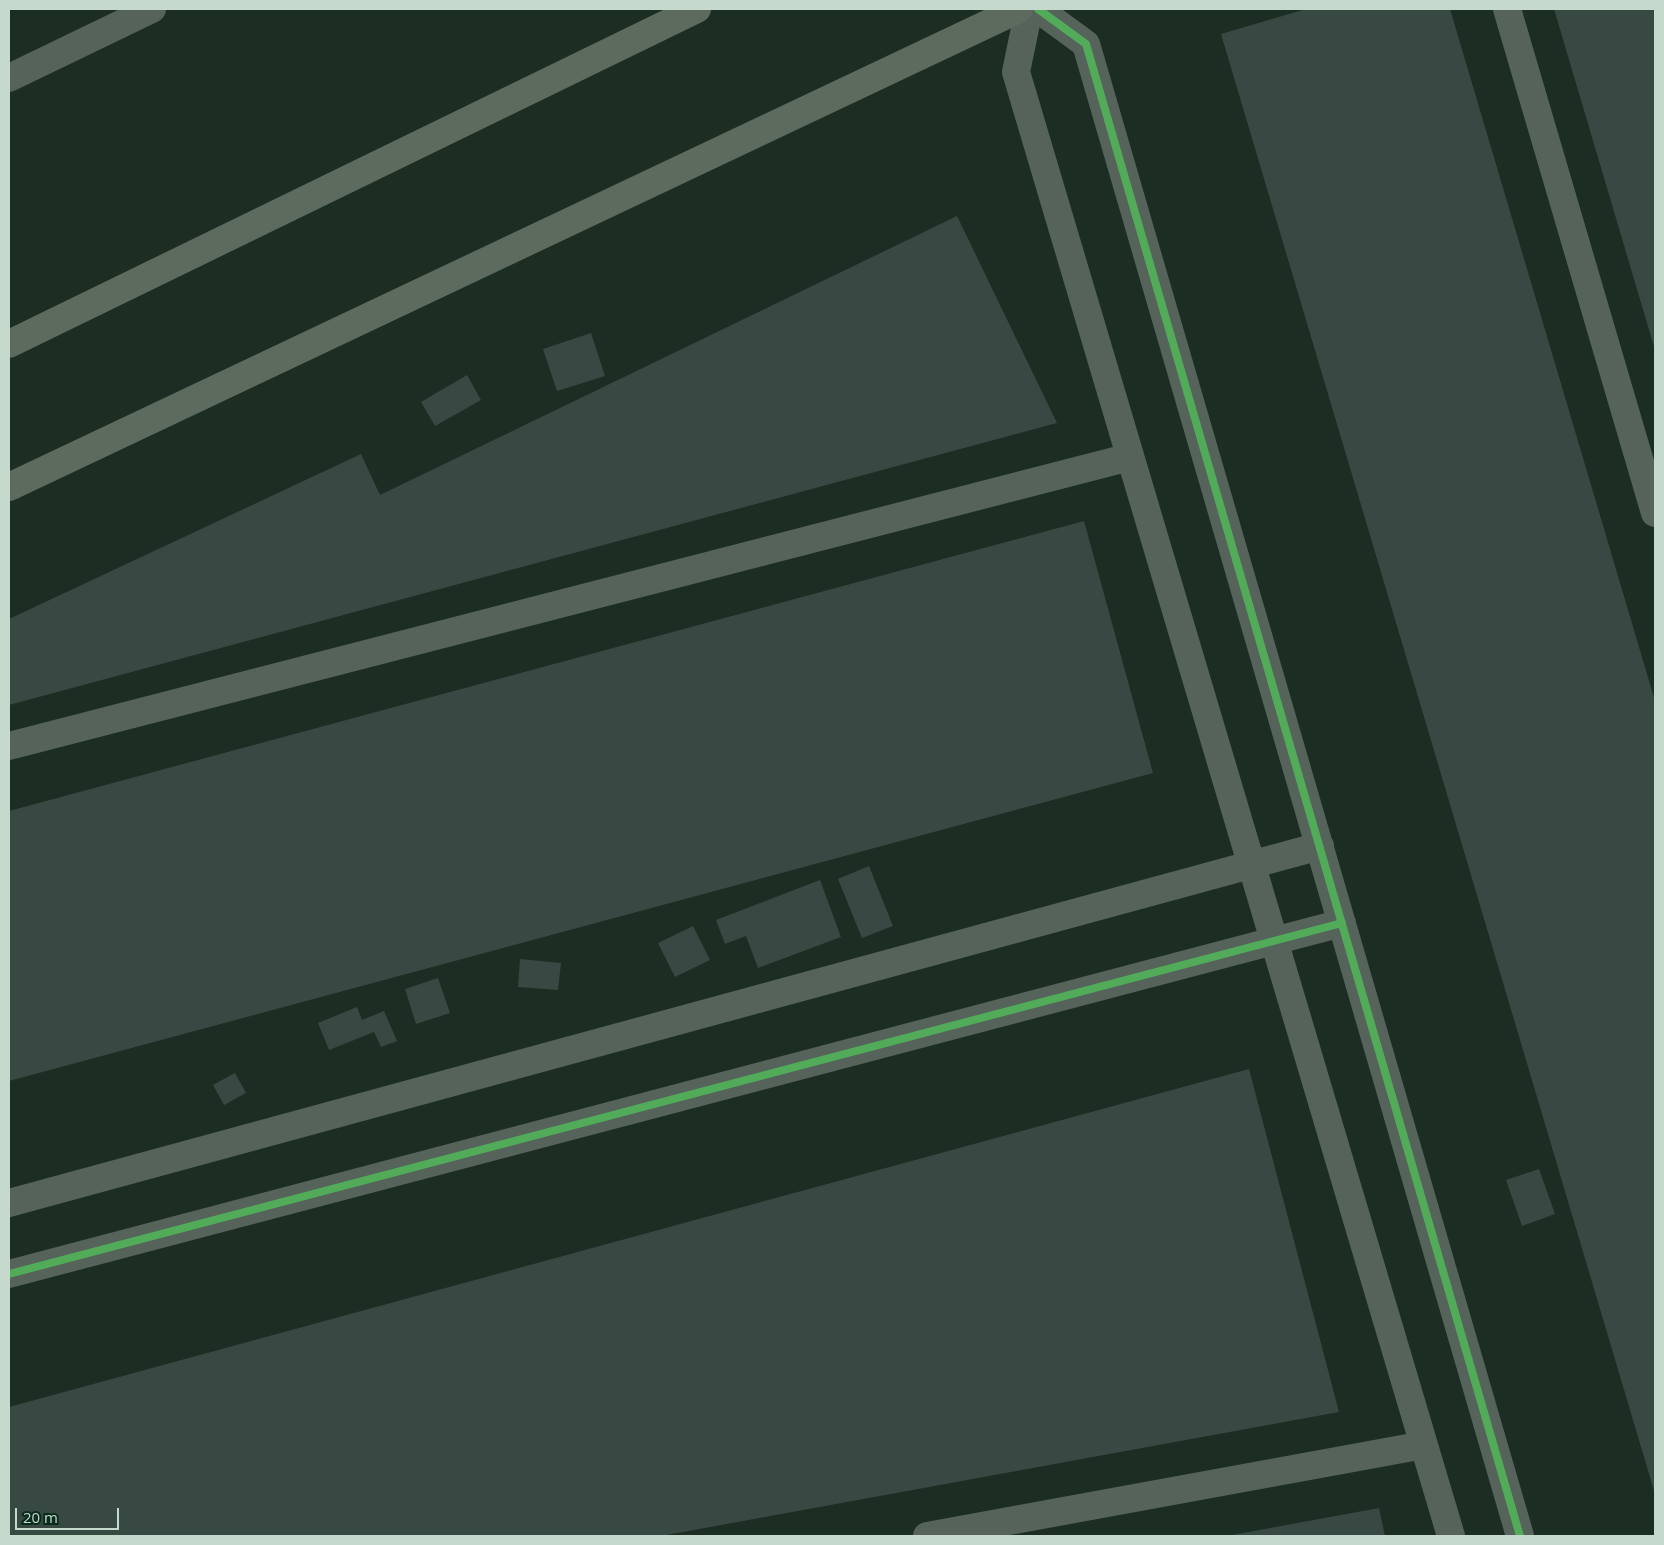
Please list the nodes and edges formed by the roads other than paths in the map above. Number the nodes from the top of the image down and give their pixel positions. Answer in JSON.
{"nodes":[{"id":1,"x":152,"y":9,"type":"edge"},
{"id":2,"x":697,"y":9,"type":"edge"},
{"id":3,"x":1019,"y":9,"type":"edge"},
{"id":4,"x":1029,"y":9,"type":"edge"},
{"id":5,"x":1038,"y":9,"type":"edge"},
{"id":6,"x":1508,"y":9,"type":"edge"},
{"id":7,"x":9,"y":78,"type":"edge"},
{"id":8,"x":9,"y":344,"type":"edge"},
{"id":9,"x":1130,"y":457,"type":"junction"},
{"id":10,"x":9,"y":487,"type":"edge"},
{"id":11,"x":1655,"y":513,"type":"edge"},
{"id":12,"x":9,"y":746,"type":"edge"},
{"id":13,"x":1320,"y":846,"type":"junction"},
{"id":14,"x":1251,"y":865,"type":"junction"},
{"id":15,"x":1342,"y":923,"type":"junction"},
{"id":16,"x":1274,"y":941,"type":"junction"},
{"id":17,"x":9,"y":1203,"type":"edge"},
{"id":18,"x":9,"y":1274,"type":"edge"},
{"id":19,"x":1424,"y":1445,"type":"junction"},
{"id":20,"x":927,"y":1536,"type":"edge"},
{"id":21,"x":1451,"y":1536,"type":"edge"},
{"id":22,"x":1520,"y":1536,"type":"edge"}],
"edges":[{"from":1,"to":7,"type":"street"},
{"from":2,"to":8,"type":"main road"},
{"from":3,"to":10,"type":"main road"},
{"from":4,"to":9,"type":"street"},
{"from":5,"to":13,"type":"street"},
{"from":6,"to":11,"type":"street"},
{"from":9,"to":12,"type":"street"},
{"from":9,"to":14,"type":"street"},
{"from":13,"to":14,"type":"street"},
{"from":13,"to":15,"type":"street"},
{"from":14,"to":16,"type":"street"},
{"from":14,"to":17,"type":"street"},
{"from":15,"to":16,"type":"street"},
{"from":15,"to":22,"type":"street"},
{"from":16,"to":18,"type":"street"},
{"from":16,"to":19,"type":"street"},
{"from":19,"to":20,"type":"street"},
{"from":19,"to":21,"type":"street"}]}
